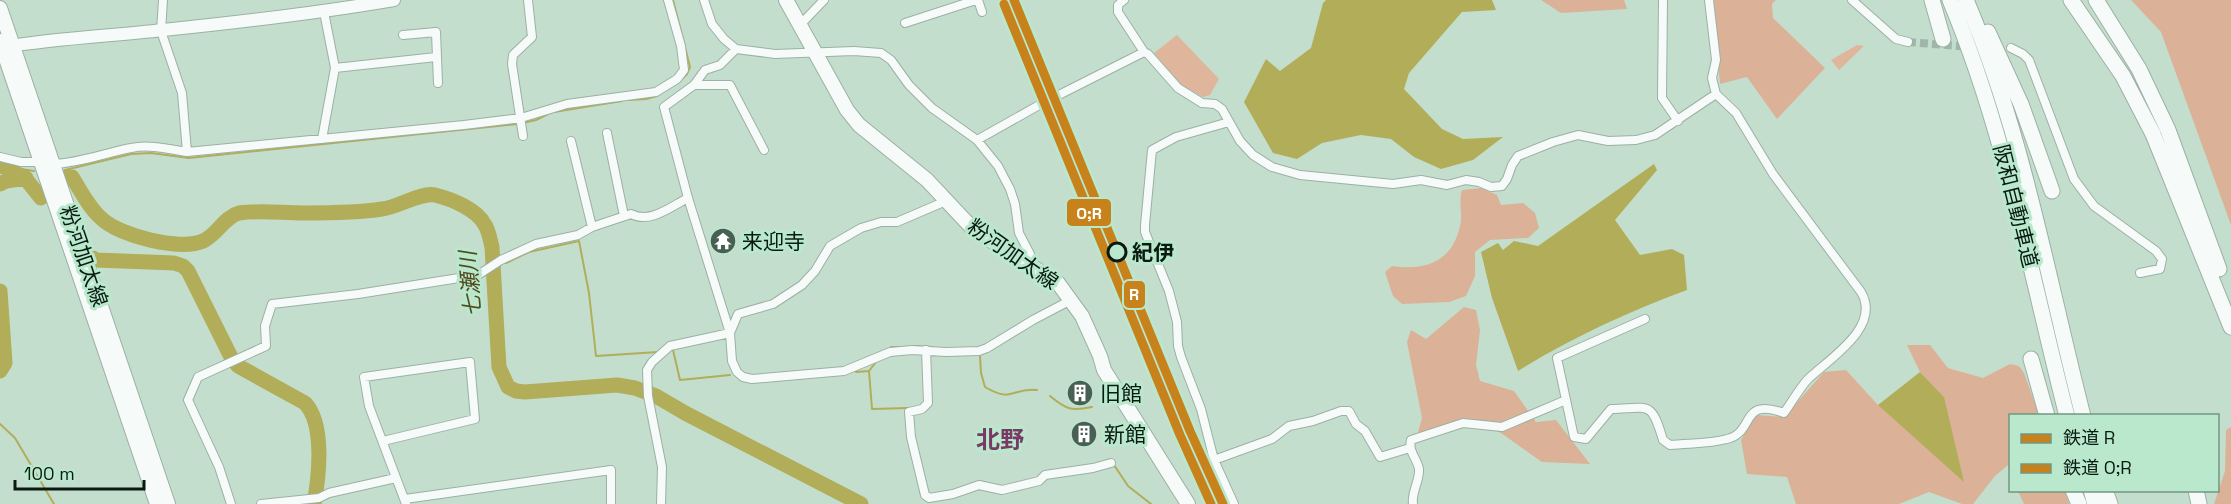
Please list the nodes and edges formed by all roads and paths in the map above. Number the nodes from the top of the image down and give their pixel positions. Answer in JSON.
{"nodes":[{"id":1,"x":163,"y":0,"type":"edge"},
{"id":2,"x":394,"y":0,"type":"edge"},
{"id":3,"x":528,"y":0,"type":"edge"},
{"id":4,"x":668,"y":0,"type":"edge"},
{"id":5,"x":704,"y":0,"type":"edge"},
{"id":6,"x":786,"y":0,"type":"edge"},
{"id":7,"x":824,"y":0,"type":"edge"},
{"id":8,"x":977,"y":0,"type":"edge"},
{"id":9,"x":1124,"y":0,"type":"edge"},
{"id":10,"x":1663,"y":0,"type":"edge"},
{"id":11,"x":1708,"y":0,"type":"edge"},
{"id":12,"x":1852,"y":0,"type":"edge"},
{"id":13,"x":1932,"y":0,"type":"edge"},
{"id":14,"x":1950,"y":0,"type":"edge"},
{"id":15,"x":1966,"y":0,"type":"edge"},
{"id":16,"x":1972,"y":0,"type":"edge"},
{"id":17,"x":2071,"y":0,"type":"edge"},
{"id":18,"x":2096,"y":0,"type":"edge"},
{"id":19,"x":0,"y":8,"type":"edge"},
{"id":20,"x":324,"y":12,"type":"junction"},
{"id":21,"x":982,"y":12,"type":"dead end"},
{"id":22,"x":905,"y":23,"type":"dead end"},
{"id":23,"x":800,"y":25,"type":"junction"},
{"id":24,"x":161,"y":31,"type":"junction"},
{"id":25,"x":403,"y":35,"type":"dead end"},
{"id":26,"x":1943,"y":39,"type":"dead end"},
{"id":27,"x":1908,"y":42,"type":"tunnel mouth"},
{"id":28,"x":4,"y":45,"type":"edge"},
{"id":29,"x":2011,"y":48,"type":"dead end"},
{"id":30,"x":736,"y":49,"type":"junction"},
{"id":31,"x":1144,"y":52,"type":"junction"},
{"id":32,"x":815,"y":53,"type":"junction"},
{"id":33,"x":436,"y":57,"type":"junction"},
{"id":34,"x":335,"y":68,"type":"junction"},
{"id":35,"x":438,"y":83,"type":"dead end"},
{"id":36,"x":694,"y":85,"type":"junction"},
{"id":37,"x":1716,"y":94,"type":"junction"},
{"id":38,"x":521,"y":119,"type":"junction"},
{"id":39,"x":1678,"y":121,"type":"junction"},
{"id":40,"x":1228,"y":122,"type":"junction"},
{"id":41,"x":607,"y":133,"type":"dead end"},
{"id":42,"x":523,"y":136,"type":"dead end"},
{"id":43,"x":322,"y":139,"type":"junction"},
{"id":44,"x":977,"y":140,"type":"junction"},
{"id":45,"x":571,"y":141,"type":"dead end"},
{"id":46,"x":764,"y":150,"type":"dead end"},
{"id":47,"x":187,"y":152,"type":"junction"},
{"id":48,"x":0,"y":157,"type":"edge"},
{"id":49,"x":48,"y":163,"type":"junction"},
{"id":50,"x":2052,"y":191,"type":"dead end"},
{"id":51,"x":688,"y":198,"type":"junction"},
{"id":52,"x":946,"y":201,"type":"junction"},
{"id":53,"x":624,"y":216,"type":"junction"},
{"id":54,"x":592,"y":227,"type":"junction"},
{"id":55,"x":2209,"y":256,"type":"junction"},
{"id":56,"x":1034,"y":267,"type":"junction"},
{"id":57,"x":2140,"y":273,"type":"dead end"},
{"id":58,"x":1071,"y":300,"type":"junction"},
{"id":59,"x":2231,"y":300,"type":"edge"},
{"id":60,"x":1645,"y":319,"type":"dead end"},
{"id":61,"x":2231,"y":327,"type":"edge"},
{"id":62,"x":730,"y":333,"type":"junction"},
{"id":63,"x":926,"y":350,"type":"junction"},
{"id":64,"x":2031,"y":359,"type":"dead end"},
{"id":65,"x":1566,"y":400,"type":"junction"},
{"id":66,"x":2046,"y":414,"type":"edge"},
{"id":67,"x":2067,"y":414,"type":"edge"},
{"id":68,"x":2083,"y":414,"type":"edge"},
{"id":69,"x":383,"y":441,"type":"junction"},
{"id":70,"x":1410,"y":448,"type":"junction"},
{"id":71,"x":1214,"y":460,"type":"junction"},
{"id":72,"x":1111,"y":464,"type":"dead end"},
{"id":73,"x":390,"y":480,"type":"junction"},
{"id":74,"x":406,"y":502,"type":"edge"},
{"id":75,"x":157,"y":504,"type":"edge"},
{"id":76,"x":168,"y":504,"type":"edge"},
{"id":77,"x":231,"y":504,"type":"edge"},
{"id":78,"x":261,"y":504,"type":"edge"},
{"id":79,"x":611,"y":504,"type":"edge"},
{"id":80,"x":661,"y":504,"type":"edge"},
{"id":81,"x":1188,"y":504,"type":"edge"},
{"id":82,"x":1234,"y":504,"type":"edge"},
{"id":83,"x":1413,"y":504,"type":"edge"}],
"edges":[{"from":1,"to":24,"type":"street"},
{"from":2,"to":20,"type":"street"},
{"from":3,"to":38,"type":"street"},
{"from":4,"to":38,"type":"street"},
{"from":5,"to":30,"type":"street"},
{"from":6,"to":23,"type":"main road","name":"粉河加太線"},
{"from":7,"to":23,"type":"street"},
{"from":8,"to":21,"type":"street"},
{"from":8,"to":22,"type":"street"},
{"from":9,"to":31,"type":"street"},
{"from":10,"to":39,"type":"street"},
{"from":11,"to":37,"type":"street"},
{"from":12,"to":27,"type":"street"},
{"from":13,"to":26,"type":"highway"},
{"from":14,"to":67,"type":"highway","name":"阪和自動車道"},
{"from":15,"to":68,"type":"highway","name":"阪和自動車道"},
{"from":16,"to":50,"type":"highway"},
{"from":17,"to":55,"type":"highway"},
{"from":18,"to":55,"type":"highway"},
{"from":19,"to":28,"type":"main road","name":"粉河加太線"},
{"from":20,"to":24,"type":"street"},
{"from":20,"to":34,"type":"street"},
{"from":23,"to":32,"type":"main road","name":"粉河加太線"},
{"from":24,"to":28,"type":"street"},
{"from":24,"to":47,"type":"street"},
{"from":25,"to":33,"type":"street"},
{"from":28,"to":49,"type":"main road","name":"粉河加太線"},
{"from":29,"to":57,"type":"street"},
{"from":30,"to":32,"type":"street"},
{"from":30,"to":36,"type":"street"},
{"from":31,"to":40,"type":"street"},
{"from":31,"to":44,"type":"street"},
{"from":32,"to":44,"type":"street"},
{"from":32,"to":52,"type":"main road","name":"粉河加太線"},
{"from":33,"to":34,"type":"street"},
{"from":33,"to":35,"type":"street"},
{"from":34,"to":43,"type":"street"},
{"from":36,"to":46,"type":"street"},
{"from":36,"to":51,"type":"street"},
{"from":37,"to":39,"type":"street"},
{"from":37,"to":65,"type":"street"},
{"from":38,"to":42,"type":"street"},
{"from":38,"to":43,"type":"street"},
{"from":39,"to":40,"type":"street"},
{"from":40,"to":71,"type":"street"},
{"from":41,"to":53,"type":"street"},
{"from":43,"to":47,"type":"street"},
{"from":44,"to":56,"type":"street"},
{"from":45,"to":54,"type":"street"},
{"from":47,"to":49,"type":"street"},
{"from":48,"to":49,"type":"street"},
{"from":49,"to":75,"type":"main road","name":"粉河加太線"},
{"from":49,"to":76,"type":"main road","name":"粉河加太線"},
{"from":51,"to":53,"type":"street"},
{"from":51,"to":62,"type":"street"},
{"from":52,"to":56,"type":"main road","name":"粉河加太線"},
{"from":52,"to":62,"type":"street"},
{"from":53,"to":54,"type":"street"},
{"from":54,"to":77,"type":"street"},
{"from":55,"to":59,"type":"highway"},
{"from":55,"to":61,"type":"highway"},
{"from":56,"to":58,"type":"main road","name":"粉河加太線"},
{"from":58,"to":63,"type":"street"},
{"from":58,"to":81,"type":"main road","name":"粉河加太線"},
{"from":60,"to":65,"type":"street"},
{"from":62,"to":63,"type":"street"},
{"from":62,"to":80,"type":"street"},
{"from":63,"to":72,"type":"street"},
{"from":64,"to":66,"type":"highway"},
{"from":65,"to":70,"type":"street"},
{"from":69,"to":69,"type":"street"},
{"from":69,"to":73,"type":"street"},
{"from":70,"to":71,"type":"street"},
{"from":70,"to":83,"type":"street"},
{"from":71,"to":82,"type":"street"},
{"from":73,"to":74,"type":"street"},
{"from":73,"to":78,"type":"street"},
{"from":74,"to":79,"type":"street"}]}
